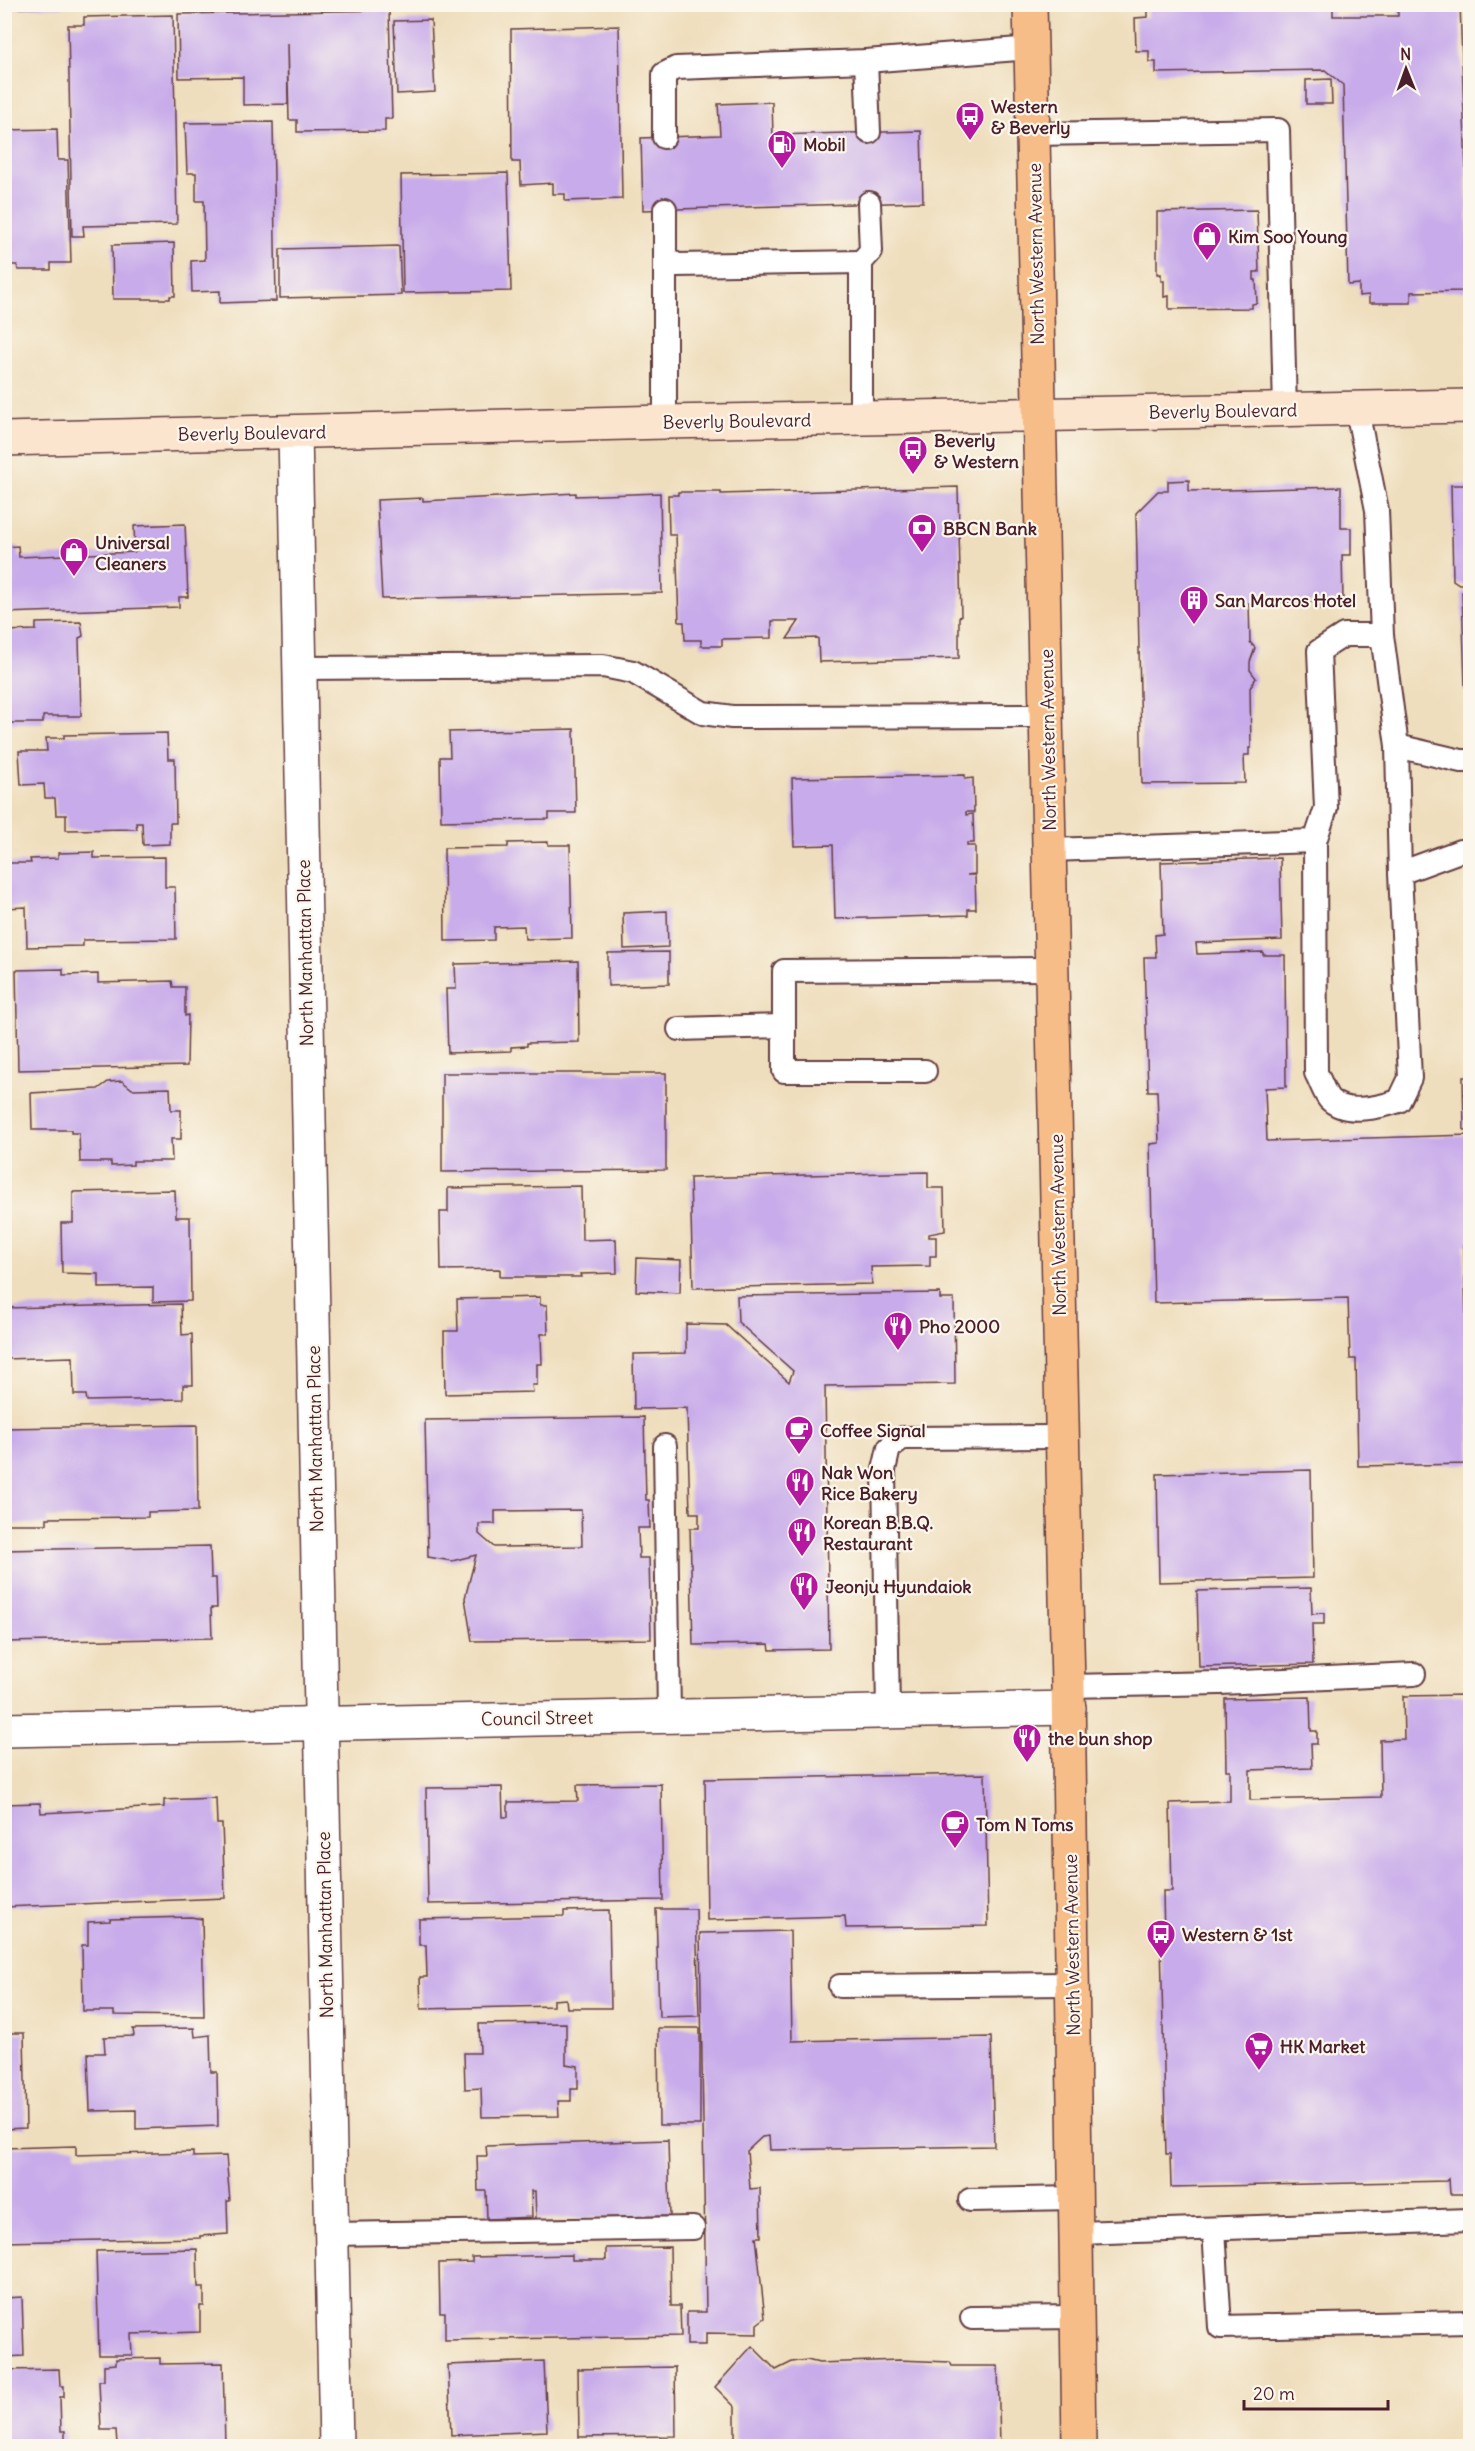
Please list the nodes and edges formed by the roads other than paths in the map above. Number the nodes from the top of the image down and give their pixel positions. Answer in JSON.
{"nodes":[{"id":1,"x":1030,"y":4,"type":"edge"},
{"id":2,"x":1031,"y":48,"type":"junction"},
{"id":3,"x":866,"y":61,"type":"junction"},
{"id":4,"x":869,"y":132,"type":"dead end"},
{"id":5,"x":1033,"y":134,"type":"junction"},
{"id":6,"x":664,"y":137,"type":"dead end"},
{"id":7,"x":869,"y":203,"type":"dead end"},
{"id":8,"x":665,"y":209,"type":"dead end"},
{"id":9,"x":665,"y":256,"type":"junction"},
{"id":10,"x":861,"y":262,"type":"junction"},
{"id":11,"x":1470,"y":406,"type":"edge"},
{"id":12,"x":1357,"y":410,"type":"junction"},
{"id":13,"x":1285,"y":411,"type":"junction"},
{"id":14,"x":1040,"y":414,"type":"junction"},
{"id":15,"x":861,"y":419,"type":"junction"},
{"id":16,"x":665,"y":422,"type":"junction"},
{"id":17,"x":295,"y":432,"type":"junction"},
{"id":18,"x":4,"y":439,"type":"edge"},
{"id":19,"x":1382,"y":635,"type":"junction"},
{"id":20,"x":300,"y":668,"type":"junction"},
{"id":21,"x":1047,"y":716,"type":"junction"},
{"id":22,"x":1397,"y":746,"type":"junction"},
{"id":23,"x":1470,"y":761,"type":"edge"},
{"id":24,"x":1315,"y":840,"type":"junction"},
{"id":25,"x":1050,"y":850,"type":"junction"},
{"id":26,"x":1470,"y":851,"type":"edge"},
{"id":27,"x":1400,"y":873,"type":"junction"},
{"id":28,"x":1053,"y":969,"type":"junction"},
{"id":29,"x":783,"y":1026,"type":"junction"},
{"id":30,"x":679,"y":1029,"type":"dead end"},
{"id":31,"x":925,"y":1071,"type":"dead end"},
{"id":32,"x":1063,"y":1437,"type":"junction"},
{"id":33,"x":665,"y":1446,"type":"dead end"},
{"id":34,"x":1414,"y":1674,"type":"dead end"},
{"id":35,"x":1069,"y":1697,"type":"junction"},
{"id":36,"x":888,"y":1711,"type":"junction"},
{"id":37,"x":669,"y":1715,"type":"junction"},
{"id":38,"x":320,"y":1721,"type":"junction"},
{"id":39,"x":4,"y":1730,"type":"edge"},
{"id":40,"x":1073,"y":1984,"type":"junction"},
{"id":41,"x":840,"y":1986,"type":"dead end"},
{"id":42,"x":1076,"y":2198,"type":"junction"},
{"id":43,"x":970,"y":2200,"type":"dead end"},
{"id":44,"x":1470,"y":2220,"type":"edge"},
{"id":45,"x":693,"y":2228,"type":"dead end"},
{"id":46,"x":1214,"y":2229,"type":"junction"},
{"id":47,"x":1077,"y":2233,"type":"junction"},
{"id":48,"x":332,"y":2234,"type":"junction"},
{"id":49,"x":1077,"y":2317,"type":"junction"},
{"id":50,"x":972,"y":2318,"type":"dead end"},
{"id":51,"x":1470,"y":2322,"type":"edge"},
{"id":52,"x":336,"y":2446,"type":"edge"},
{"id":53,"x":1079,"y":2446,"type":"edge"}],
"edges":[{"from":1,"to":2,"type":"main road","name":"North Western Avenue"},
{"from":2,"to":3,"type":"lane"},
{"from":2,"to":5,"type":"main road","name":"North Western Avenue"},
{"from":3,"to":4,"type":"lane"},
{"from":3,"to":6,"type":"lane"},
{"from":5,"to":13,"type":"lane"},
{"from":5,"to":14,"type":"main road","name":"North Western Avenue"},
{"from":7,"to":10,"type":"lane"},
{"from":8,"to":9,"type":"lane"},
{"from":9,"to":10,"type":"lane"},
{"from":9,"to":16,"type":"lane"},
{"from":10,"to":15,"type":"lane"},
{"from":11,"to":12,"type":"main road","name":"Beverly Boulevard"},
{"from":12,"to":13,"type":"main road","name":"Beverly Boulevard"},
{"from":12,"to":19,"type":"lane"},
{"from":13,"to":14,"type":"main road","name":"Beverly Boulevard"},
{"from":14,"to":15,"type":"main road","name":"Beverly Boulevard"},
{"from":14,"to":21,"type":"main road","name":"North Western Avenue"},
{"from":15,"to":16,"type":"main road","name":"Beverly Boulevard"},
{"from":16,"to":17,"type":"main road","name":"Beverly Boulevard"},
{"from":17,"to":18,"type":"main road","name":"Beverly Boulevard"},
{"from":17,"to":20,"type":"street","name":"North Manhattan Place"},
{"from":19,"to":22,"type":"lane"},
{"from":19,"to":24,"type":"lane"},
{"from":20,"to":21,"type":"lane"},
{"from":20,"to":38,"type":"street","name":"North Manhattan Place"},
{"from":21,"to":25,"type":"main road","name":"North Western Avenue"},
{"from":22,"to":23,"type":"lane"},
{"from":22,"to":27,"type":"lane"},
{"from":24,"to":25,"type":"lane"},
{"from":24,"to":27,"type":"lane"},
{"from":25,"to":28,"type":"main road","name":"North Western Avenue"},
{"from":26,"to":27,"type":"lane"},
{"from":28,"to":29,"type":"lane"},
{"from":28,"to":32,"type":"main road","name":"North Western Avenue"},
{"from":29,"to":30,"type":"lane"},
{"from":29,"to":31,"type":"lane"},
{"from":32,"to":35,"type":"main road","name":"North Western Avenue"},
{"from":32,"to":36,"type":"lane"},
{"from":33,"to":37,"type":"lane"},
{"from":34,"to":35,"type":"lane"},
{"from":35,"to":36,"type":"street","name":"Council Street"},
{"from":35,"to":40,"type":"main road","name":"North Western Avenue"},
{"from":36,"to":37,"type":"street","name":"Council Street"},
{"from":37,"to":38,"type":"street","name":"Council Street"},
{"from":38,"to":39,"type":"street","name":"Council Street"},
{"from":38,"to":48,"type":"street","name":"North Manhattan Place"},
{"from":40,"to":41,"type":"lane"},
{"from":40,"to":42,"type":"main road","name":"North Western Avenue"},
{"from":42,"to":43,"type":"lane"},
{"from":42,"to":47,"type":"main road","name":"North Western Avenue"},
{"from":44,"to":46,"type":"lane"},
{"from":45,"to":48,"type":"lane"},
{"from":46,"to":47,"type":"lane"},
{"from":46,"to":51,"type":"lane"},
{"from":47,"to":49,"type":"main road","name":"North Western Avenue"},
{"from":48,"to":52,"type":"street","name":"North Manhattan Place"},
{"from":49,"to":50,"type":"lane"},
{"from":49,"to":53,"type":"main road","name":"North Western Avenue"}]}
